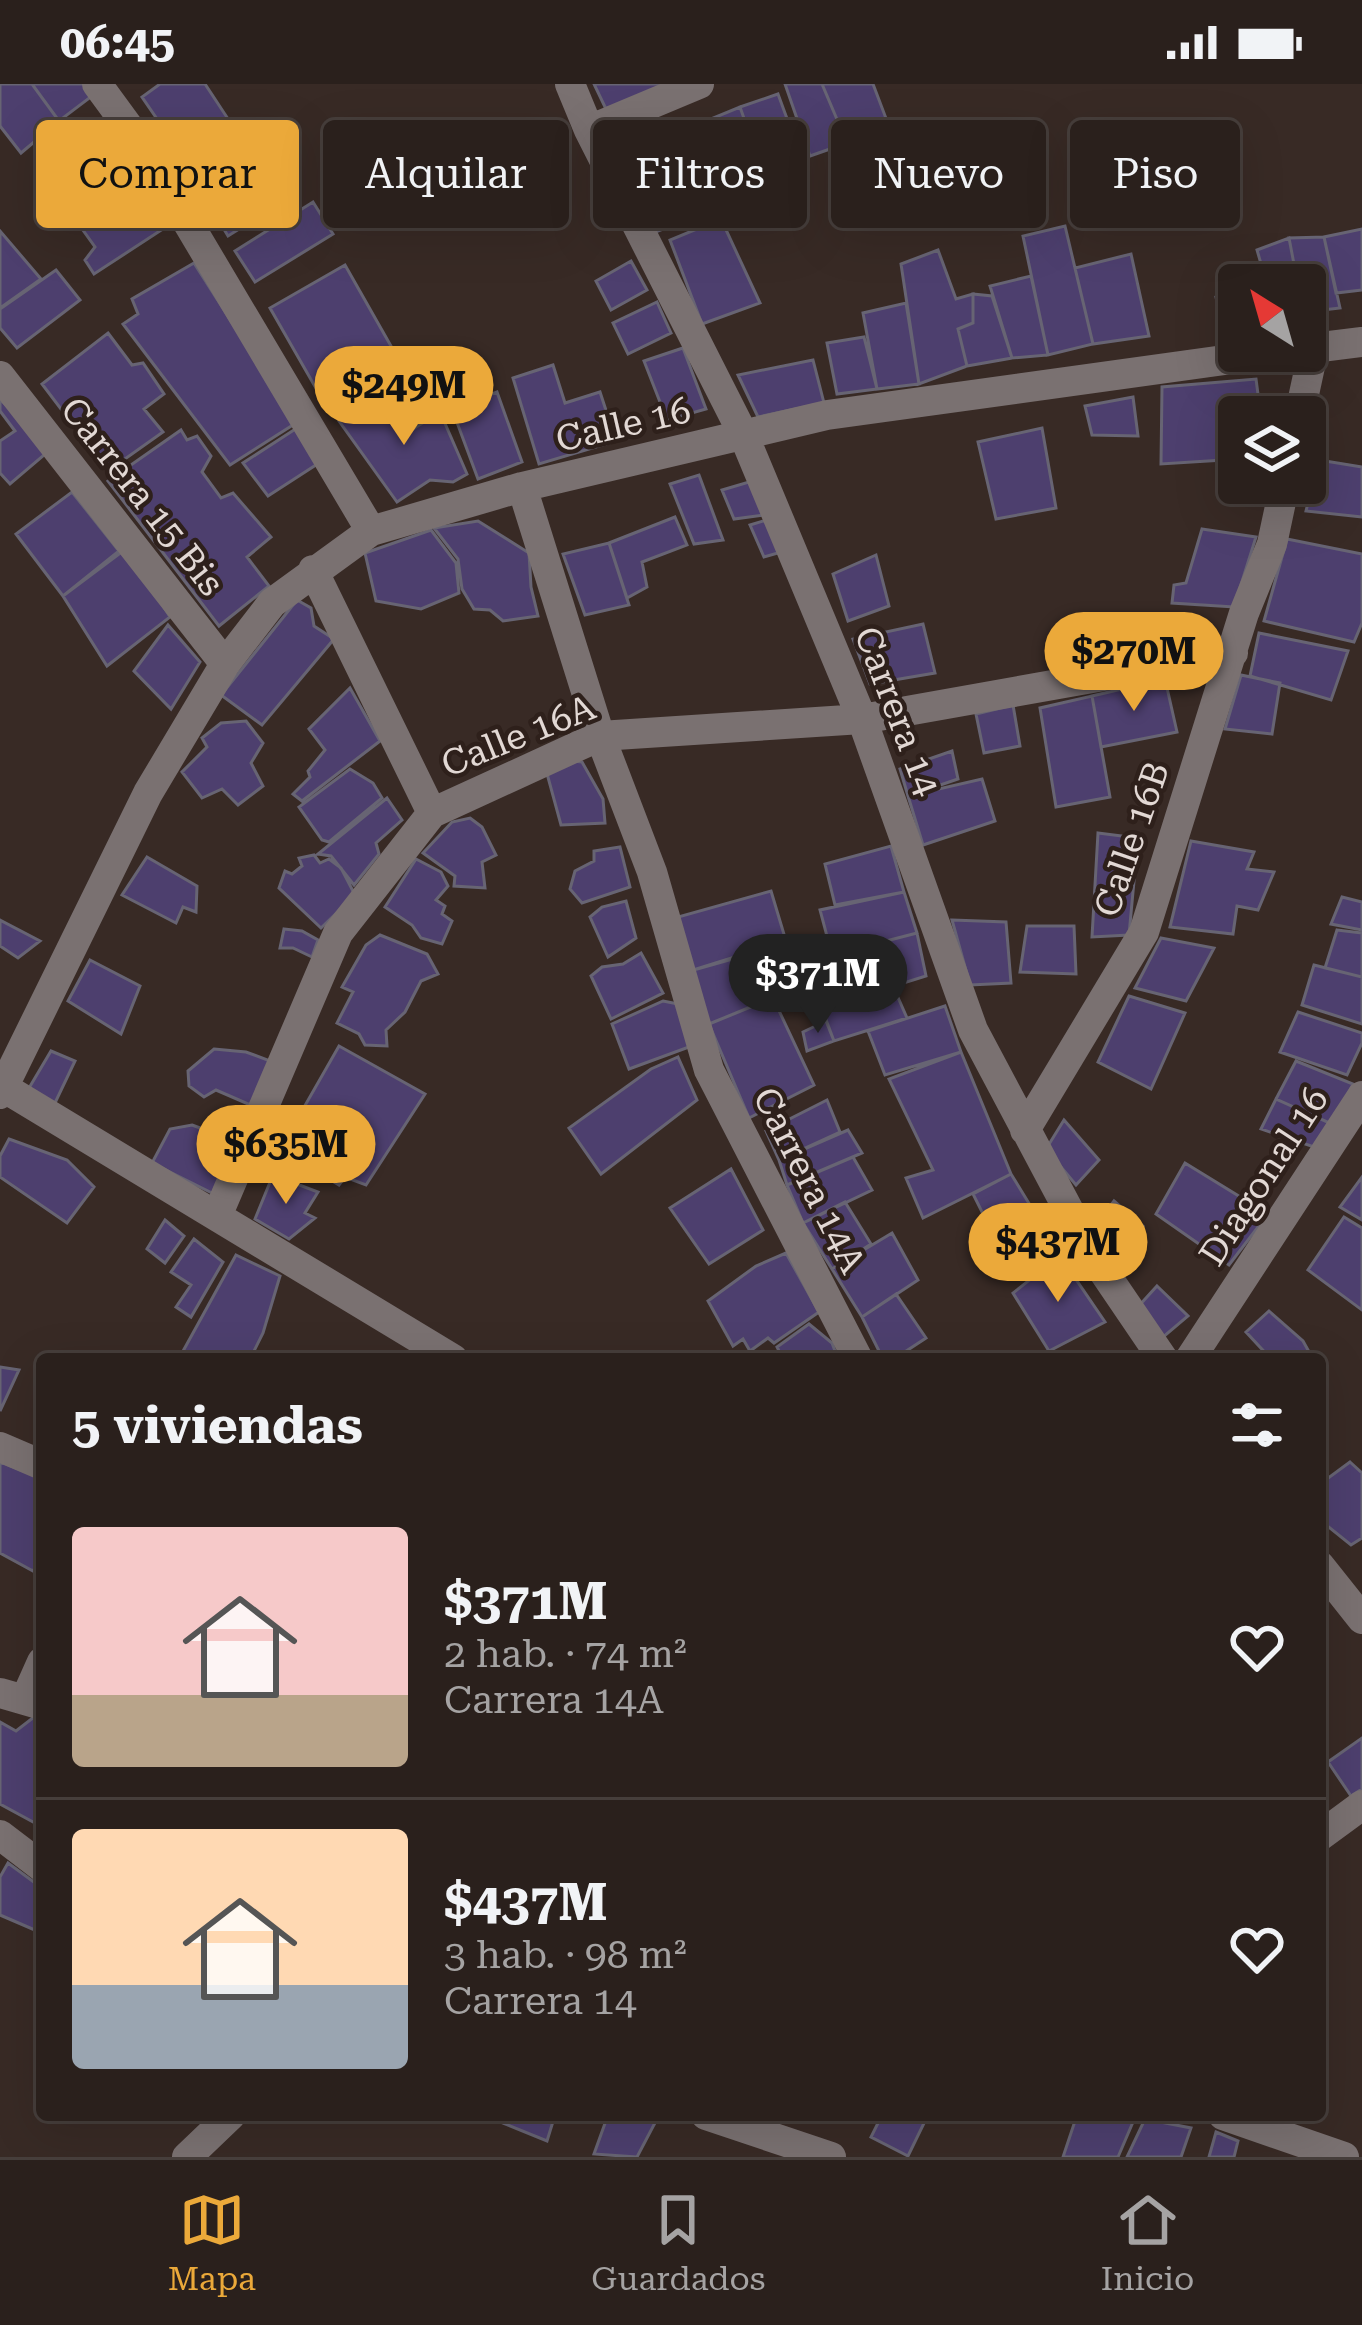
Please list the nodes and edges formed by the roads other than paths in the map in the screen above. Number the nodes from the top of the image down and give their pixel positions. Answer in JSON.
{"nodes":[{"id":1,"x":97,"y":84,"type":"edge"},
{"id":2,"x":570,"y":84,"type":"edge"},
{"id":3,"x":699,"y":84,"type":"edge"},
{"id":4,"x":589,"y":130,"type":"junction"},
{"id":5,"x":1362,"y":342,"type":"edge"},
{"id":6,"x":1326,"y":346,"type":"edge"},
{"id":7,"x":1218,"y":361,"type":"edge"},
{"id":8,"x":0,"y":376,"type":"edge"},
{"id":9,"x":744,"y":436,"type":"junction"},
{"id":10,"x":522,"y":487,"type":"junction"},
{"id":11,"x":1281,"y":504,"type":"edge"},
{"id":12,"x":371,"y":531,"type":"junction"},
{"id":13,"x":313,"y":570,"type":"junction"},
{"id":14,"x":1233,"y":653,"type":"junction"},
{"id":15,"x":225,"y":664,"type":"junction"},
{"id":16,"x":862,"y":719,"type":"junction"},
{"id":17,"x":600,"y":736,"type":"junction"},
{"id":18,"x":432,"y":813,"type":"junction"},
{"id":19,"x":2,"y":1090,"type":"edge"},
{"id":20,"x":1362,"y":1096,"type":"edge"},
{"id":21,"x":1025,"y":1130,"type":"junction"},
{"id":22,"x":217,"y":1216,"type":"junction"},
{"id":23,"x":443,"y":1353,"type":"edge"},
{"id":24,"x":855,"y":1353,"type":"edge"},
{"id":25,"x":1159,"y":1353,"type":"edge"},
{"id":26,"x":1194,"y":1353,"type":"edge"},
{"id":27,"x":0,"y":1447,"type":"edge"},
{"id":28,"x":36,"y":1463,"type":"edge"},
{"id":29,"x":1326,"y":1574,"type":"edge"},
{"id":30,"x":1362,"y":1619,"type":"edge"},
{"id":31,"x":1362,"y":1805,"type":"edge"},
{"id":32,"x":1326,"y":1832,"type":"edge"},
{"id":33,"x":0,"y":1835,"type":"edge"},
{"id":34,"x":36,"y":1862,"type":"edge"},
{"id":35,"x":225,"y":2121,"type":"edge"},
{"id":36,"x":724,"y":2121,"type":"edge"},
{"id":37,"x":1240,"y":2121,"type":"edge"},
{"id":38,"x":187,"y":2157,"type":"edge"},
{"id":39,"x":830,"y":2157,"type":"edge"},
{"id":40,"x":1344,"y":2157,"type":"edge"}],
"edges":[{"from":1,"to":12,"type":"street"},
{"from":2,"to":4,"type":"street","name":"Carrera 14"},
{"from":3,"to":4,"type":"street"},
{"from":4,"to":9,"type":"street","name":"Carrera 14"},
{"from":5,"to":6,"type":"street","name":"Calle 16"},
{"from":7,"to":9,"type":"street","name":"Calle 16"},
{"from":8,"to":15,"type":"street","name":"Carrera 15 Bis"},
{"from":9,"to":10,"type":"street","name":"Calle 16"},
{"from":9,"to":16,"type":"street","name":"Carrera 14"},
{"from":10,"to":12,"type":"street","name":"Calle 16"},
{"from":10,"to":17,"type":"street","name":"Carrera 14A"},
{"from":11,"to":14,"type":"street","name":"Calle 16B"},
{"from":12,"to":13,"type":"street","name":"Calle 16"},
{"from":13,"to":15,"type":"street","name":"Calle 16"},
{"from":13,"to":18,"type":"street"},
{"from":14,"to":16,"type":"street","name":"Calle 16A"},
{"from":14,"to":21,"type":"street","name":"Calle 16B"},
{"from":15,"to":19,"type":"street","name":"Calle 16"},
{"from":16,"to":17,"type":"street","name":"Calle 16A"},
{"from":16,"to":21,"type":"street","name":"Carrera 14"},
{"from":17,"to":18,"type":"street","name":"Calle 16A"},
{"from":17,"to":24,"type":"street","name":"Carrera 14A"},
{"from":18,"to":22,"type":"street","name":"Calle 16A"},
{"from":19,"to":22,"type":"street"},
{"from":20,"to":26,"type":"street","name":"Diagonal 16"},
{"from":21,"to":25,"type":"street","name":"Carrera 14"},
{"from":22,"to":23,"type":"street"},
{"from":27,"to":28,"type":"street"},
{"from":29,"to":30,"type":"street"},
{"from":31,"to":32,"type":"street"},
{"from":33,"to":34,"type":"street"},
{"from":35,"to":38,"type":"street"},
{"from":36,"to":39,"type":"street"},
{"from":37,"to":40,"type":"street"}]}
